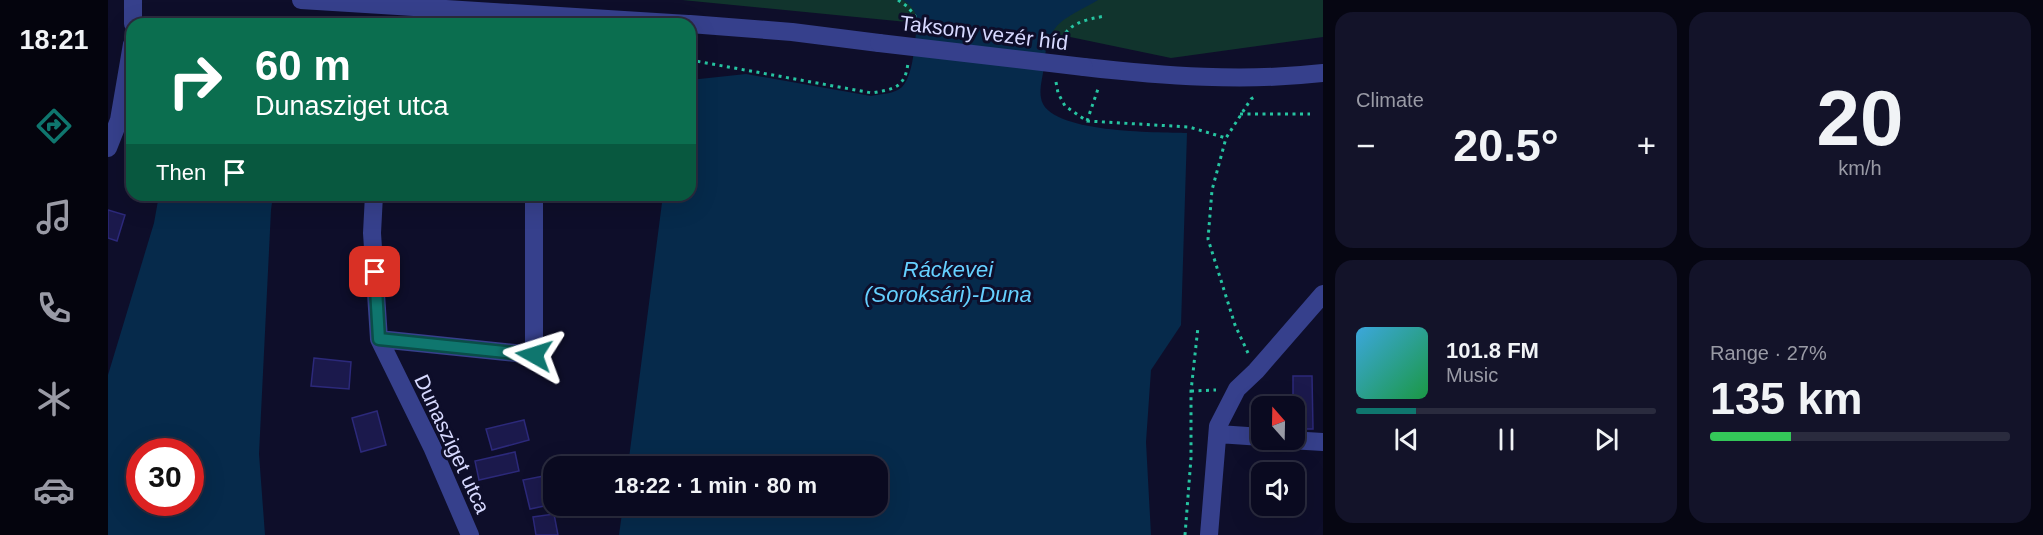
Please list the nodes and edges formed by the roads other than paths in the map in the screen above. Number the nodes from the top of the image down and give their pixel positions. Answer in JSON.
{"nodes":[{"id":1,"x":133,"y":0,"type":"edge"},
{"id":2,"x":301,"y":0,"type":"edge"},
{"id":3,"x":133,"y":18,"type":"edge"},
{"id":4,"x":592,"y":18,"type":"edge"},
{"id":5,"x":696,"y":25,"type":"edge"},
{"id":6,"x":1323,"y":73,"type":"edge"},
{"id":7,"x":126,"y":79,"type":"edge"},
{"id":8,"x":108,"y":148,"type":"edge"},
{"id":9,"x":374,"y":201,"type":"edge"},
{"id":10,"x":534,"y":201,"type":"edge"},
{"id":11,"x":1323,"y":294,"type":"edge"},
{"id":12,"x":379,"y":339,"type":"junction"},
{"id":13,"x":1218,"y":434,"type":"junction"},
{"id":14,"x":1251,"y":436,"type":"edge"},
{"id":15,"x":1305,"y":441,"type":"edge"},
{"id":16,"x":1323,"y":442,"type":"edge"},
{"id":17,"x":470,"y":535,"type":"edge"},
{"id":18,"x":1209,"y":535,"type":"edge"}],
"edges":[{"from":1,"to":3,"type":"street"},
{"from":2,"to":4,"type":"street","name":"Taksony vezér híd"},
{"from":5,"to":6,"type":"street","name":"Taksony vezér híd","bridge":true},
{"from":7,"to":8,"type":"street"},
{"from":9,"to":12,"type":"street","name":"Dunasziget utca"},
{"from":10,"to":12,"type":"street"},
{"from":11,"to":13,"type":"street"},
{"from":12,"to":17,"type":"street","name":"Dunasziget utca"},
{"from":13,"to":14,"type":"street"},
{"from":13,"to":18,"type":"street"},
{"from":15,"to":16,"type":"street"}]}
